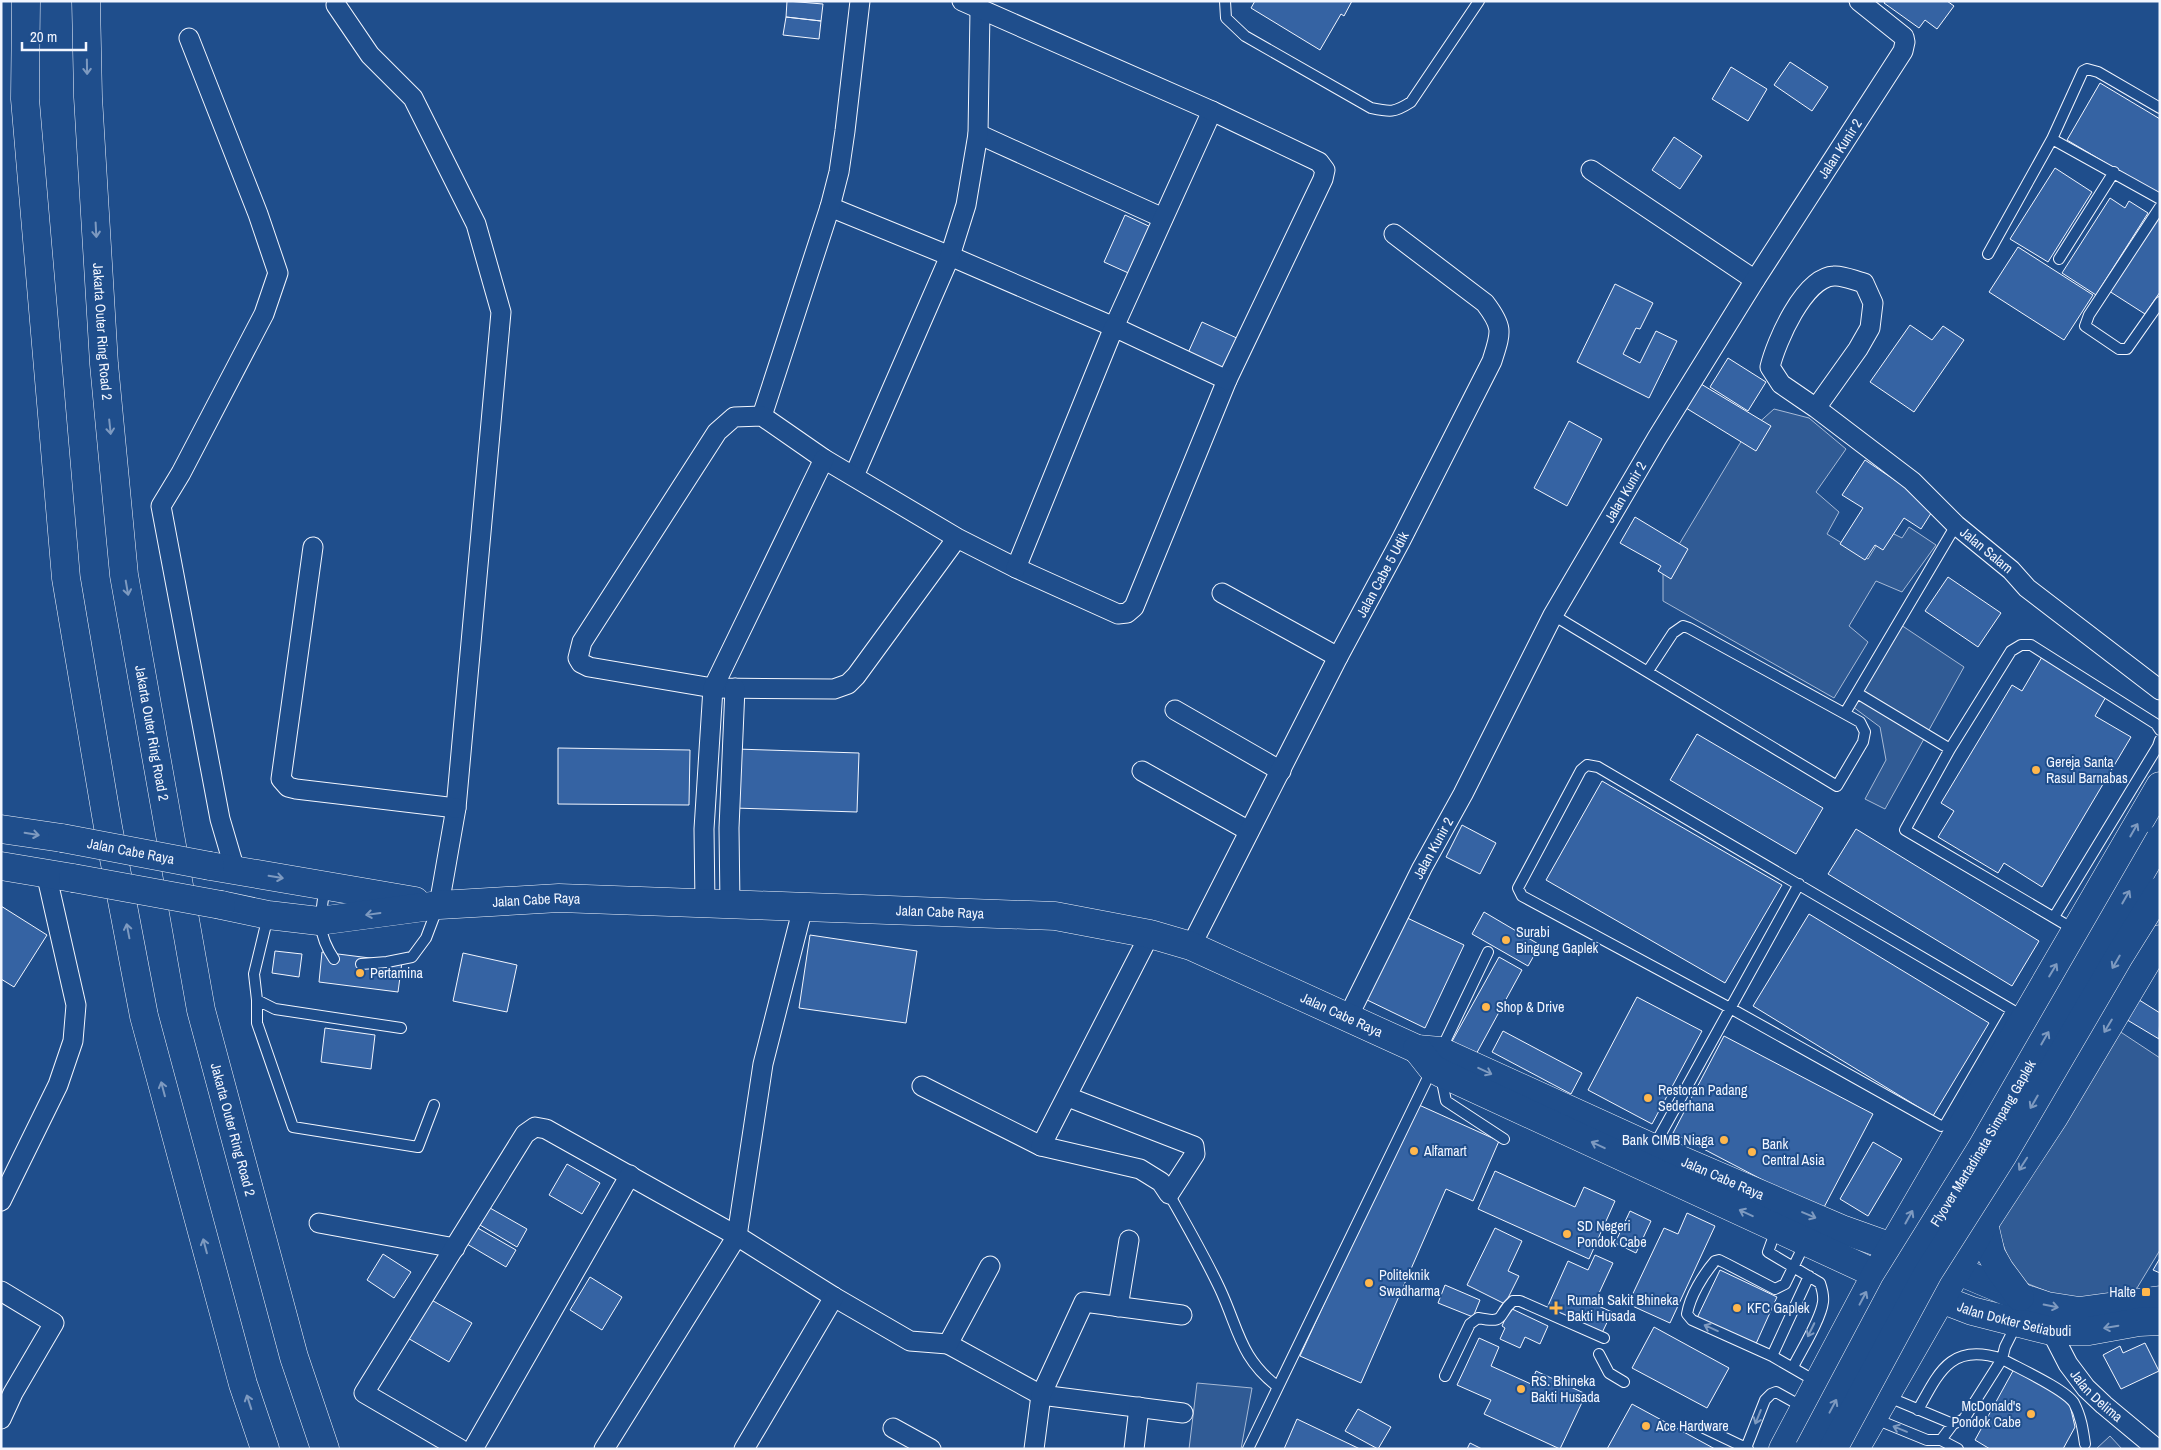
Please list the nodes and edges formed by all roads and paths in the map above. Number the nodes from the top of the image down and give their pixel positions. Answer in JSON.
{"nodes":[{"id":1,"x":26,"y":1,"type":"edge"},
{"id":2,"x":86,"y":1,"type":"edge"},
{"id":3,"x":860,"y":1,"type":"edge"},
{"id":4,"x":962,"y":1,"type":"edge"},
{"id":5,"x":1225,"y":1,"type":"edge"},
{"id":6,"x":1479,"y":1,"type":"edge"},
{"id":7,"x":1859,"y":1,"type":"edge"},
{"id":8,"x":336,"y":5,"type":"dead end"},
{"id":9,"x":980,"y":10,"type":"junction"},
{"id":10,"x":189,"y":38,"type":"dead end"},
{"id":11,"x":2160,"y":108,"type":"edge"},
{"id":12,"x":1212,"y":111,"type":"junction"},
{"id":13,"x":978,"y":134,"type":"junction"},
{"id":14,"x":2052,"y":139,"type":"junction"},
{"id":15,"x":1591,"y":170,"type":"dead end"},
{"id":16,"x":2114,"y":172,"type":"junction"},
{"id":17,"x":2160,"y":199,"type":"edge"},
{"id":18,"x":830,"y":207,"type":"junction"},
{"id":19,"x":2160,"y":207,"type":"edge"},
{"id":20,"x":1162,"y":218,"type":"junction"},
{"id":21,"x":1394,"y":234,"type":"dead end"},
{"id":22,"x":1988,"y":254,"type":"dead end"},
{"id":23,"x":950,"y":256,"type":"junction"},
{"id":24,"x":2058,"y":258,"type":"dead end"},
{"id":25,"x":1755,"y":280,"type":"junction"},
{"id":26,"x":2160,"y":302,"type":"edge"},
{"id":27,"x":1114,"y":327,"type":"junction"},
{"id":28,"x":1227,"y":380,"type":"junction"},
{"id":29,"x":1816,"y":408,"type":"junction"},
{"id":30,"x":762,"y":416,"type":"junction"},
{"id":31,"x":824,"y":459,"type":"junction"},
{"id":32,"x":854,"y":476,"type":"junction"},
{"id":33,"x":1956,"y":525,"type":"junction"},
{"id":34,"x":957,"y":538,"type":"junction"},
{"id":35,"x":313,"y":547,"type":"dead end"},
{"id":36,"x":1016,"y":568,"type":"junction"},
{"id":37,"x":1222,"y":593,"type":"dead end"},
{"id":38,"x":1553,"y":616,"type":"junction"},
{"id":39,"x":1338,"y":657,"type":"junction"},
{"id":40,"x":1648,"y":671,"type":"junction"},
{"id":41,"x":713,"y":688,"type":"junction"},
{"id":42,"x":735,"y":688,"type":"junction"},
{"id":43,"x":2160,"y":690,"type":"edge"},
{"id":44,"x":1857,"y":693,"type":"junction"},
{"id":45,"x":1175,"y":710,"type":"dead end"},
{"id":46,"x":1845,"y":713,"type":"junction"},
{"id":47,"x":2160,"y":730,"type":"edge"},
{"id":48,"x":2160,"y":740,"type":"edge"},
{"id":49,"x":1950,"y":749,"type":"junction"},
{"id":50,"x":1280,"y":770,"type":"junction"},
{"id":51,"x":1142,"y":771,"type":"dead end"},
{"id":52,"x":2160,"y":786,"type":"edge"},
{"id":53,"x":456,"y":808,"type":"junction"},
{"id":54,"x":1,"y":829,"type":"edge"},
{"id":55,"x":1248,"y":831,"type":"junction"},
{"id":56,"x":2160,"y":839,"type":"edge"},
{"id":57,"x":1,"y":866,"type":"edge"},
{"id":58,"x":223,"y":868,"type":"junction"},
{"id":59,"x":46,"y":873,"type":"junction"},
{"id":60,"x":325,"y":884,"type":"junction"},
{"id":61,"x":1799,"y":884,"type":"junction"},
{"id":62,"x":2160,"y":891,"type":"edge"},
{"id":63,"x":438,"y":905,"type":"junction"},
{"id":64,"x":718,"y":905,"type":"junction"},
{"id":65,"x":803,"y":907,"type":"junction"},
{"id":66,"x":268,"y":915,"type":"junction"},
{"id":67,"x":319,"y":922,"type":"junction"},
{"id":68,"x":2065,"y":924,"type":"junction"},
{"id":69,"x":1150,"y":934,"type":"junction"},
{"id":70,"x":2160,"y":939,"type":"edge"},
{"id":71,"x":1191,"y":946,"type":"junction"},
{"id":72,"x":1488,"y":952,"type":"dead end"},
{"id":73,"x":334,"y":959,"type":"dead end"},
{"id":74,"x":361,"y":964,"type":"dead end"},
{"id":75,"x":257,"y":1000,"type":"junction"},
{"id":76,"x":1730,"y":1008,"type":"junction"},
{"id":77,"x":2018,"y":1013,"type":"junction"},
{"id":78,"x":1348,"y":1017,"type":"junction"},
{"id":79,"x":401,"y":1028,"type":"dead end"},
{"id":80,"x":1432,"y":1060,"type":"junction"},
{"id":81,"x":922,"y":1086,"type":"dead end"},
{"id":82,"x":1068,"y":1097,"type":"junction"},
{"id":83,"x":434,"y":1105,"type":"dead end"},
{"id":84,"x":1504,"y":1139,"type":"dead end"},
{"id":85,"x":1041,"y":1146,"type":"junction"},
{"id":86,"x":1653,"y":1148,"type":"junction"},
{"id":87,"x":630,"y":1175,"type":"junction"},
{"id":88,"x":1677,"y":1177,"type":"junction"},
{"id":89,"x":1926,"y":1186,"type":"junction"},
{"id":90,"x":1169,"y":1194,"type":"junction"},
{"id":91,"x":1,"y":1201,"type":"edge"},
{"id":92,"x":319,"y":1223,"type":"dead end"},
{"id":93,"x":1984,"y":1224,"type":"junction"},
{"id":94,"x":1777,"y":1228,"type":"junction"},
{"id":95,"x":737,"y":1236,"type":"junction"},
{"id":96,"x":1128,"y":1240,"type":"dead end"},
{"id":97,"x":1806,"y":1241,"type":"junction"},
{"id":98,"x":1892,"y":1247,"type":"junction"},
{"id":99,"x":455,"y":1248,"type":"junction"},
{"id":100,"x":990,"y":1266,"type":"dead end"},
{"id":101,"x":1793,"y":1268,"type":"junction"},
{"id":102,"x":1956,"y":1270,"type":"junction"},
{"id":103,"x":1876,"y":1274,"type":"junction"},
{"id":104,"x":1809,"y":1276,"type":"junction"},
{"id":105,"x":1,"y":1291,"type":"edge"},
{"id":106,"x":834,"y":1297,"type":"junction"},
{"id":107,"x":1939,"y":1300,"type":"junction"},
{"id":108,"x":2160,"y":1300,"type":"edge"},
{"id":109,"x":1118,"y":1307,"type":"junction"},
{"id":110,"x":2018,"y":1310,"type":"junction"},
{"id":111,"x":1182,"y":1315,"type":"dead end"},
{"id":112,"x":2160,"y":1321,"type":"edge"},
{"id":113,"x":1848,"y":1326,"type":"junction"},
{"id":114,"x":2051,"y":1331,"type":"junction"},
{"id":115,"x":1604,"y":1338,"type":"dead end"},
{"id":116,"x":948,"y":1344,"type":"junction"},
{"id":117,"x":1599,"y":1354,"type":"dead end"},
{"id":118,"x":1772,"y":1356,"type":"junction"},
{"id":119,"x":2002,"y":1359,"type":"junction"},
{"id":120,"x":1906,"y":1360,"type":"junction"},
{"id":121,"x":1792,"y":1368,"type":"junction"},
{"id":122,"x":1445,"y":1376,"type":"dead end"},
{"id":123,"x":1624,"y":1382,"type":"dead end"},
{"id":124,"x":1818,"y":1383,"type":"junction"},
{"id":125,"x":1278,"y":1387,"type":"junction"},
{"id":126,"x":1041,"y":1395,"type":"junction"},
{"id":127,"x":1139,"y":1407,"type":"junction"},
{"id":128,"x":1879,"y":1407,"type":"junction"},
{"id":129,"x":1805,"y":1408,"type":"junction"},
{"id":130,"x":1918,"y":1410,"type":"junction"},
{"id":131,"x":1183,"y":1412,"type":"dead end"},
{"id":132,"x":1,"y":1419,"type":"edge"},
{"id":133,"x":1952,"y":1424,"type":"junction"},
{"id":134,"x":893,"y":1428,"type":"dead end"},
{"id":135,"x":1704,"y":1428,"type":"dead end"},
{"id":136,"x":1941,"y":1440,"type":"junction"},
{"id":137,"x":2155,"y":1440,"type":"edge"},
{"id":138,"x":2085,"y":1444,"type":"dead end"},
{"id":139,"x":1924,"y":1445,"type":"edge"},
{"id":140,"x":1747,"y":1448,"type":"edge"},
{"id":141,"x":265,"y":1449,"type":"edge"},
{"id":142,"x":325,"y":1449,"type":"edge"},
{"id":143,"x":460,"y":1449,"type":"edge"},
{"id":144,"x":473,"y":1449,"type":"edge"},
{"id":145,"x":604,"y":1449,"type":"edge"},
{"id":146,"x":744,"y":1449,"type":"edge"},
{"id":147,"x":931,"y":1449,"type":"edge"},
{"id":148,"x":1034,"y":1449,"type":"edge"},
{"id":149,"x":1134,"y":1449,"type":"edge"},
{"id":150,"x":1248,"y":1449,"type":"edge"},
{"id":151,"x":1783,"y":1449,"type":"edge"},
{"id":152,"x":1809,"y":1449,"type":"edge"},
{"id":153,"x":1833,"y":1449,"type":"edge"},
{"id":154,"x":1855,"y":1449,"type":"edge"},
{"id":155,"x":1958,"y":1449,"type":"edge"}],
"edges":[{"from":141,"to":1,"type":"main road","one_way":true},
{"from":2,"to":142,"type":"main road","name":"Jakarta Outer Ring Road 2","one_way":true},
{"from":3,"to":18,"type":"street"},
{"from":4,"to":9,"type":"street"},
{"from":5,"to":6,"type":"lane"},
{"from":7,"to":25,"type":"street","name":"Jalan Kunir 2"},
{"from":8,"to":53,"type":"street"},
{"from":9,"to":12,"type":"street"},
{"from":9,"to":13,"type":"street"},
{"from":10,"to":58,"type":"street"},
{"from":11,"to":14,"type":"lane"},
{"from":12,"to":20,"type":"street"},
{"from":12,"to":28,"type":"street"},
{"from":13,"to":20,"type":"street"},
{"from":13,"to":23,"type":"street"},
{"from":14,"to":16,"type":"lane"},
{"from":14,"to":22,"type":"lane"},
{"from":15,"to":25,"type":"street"},
{"from":16,"to":17,"type":"lane"},
{"from":16,"to":24,"type":"lane"},
{"from":18,"to":23,"type":"street"},
{"from":18,"to":30,"type":"street"},
{"from":19,"to":26,"type":"lane"},
{"from":20,"to":27,"type":"street"},
{"from":21,"to":39,"type":"street","name":"Jalan Cabe 5 Udik"},
{"from":23,"to":27,"type":"street"},
{"from":23,"to":32,"type":"street"},
{"from":25,"to":38,"type":"street","name":"Jalan Kunir 2"},
{"from":27,"to":28,"type":"street"},
{"from":27,"to":36,"type":"street"},
{"from":28,"to":36,"type":"street"},
{"from":29,"to":29,"type":"street","name":"Jalan Salam"},
{"from":29,"to":33,"type":"street","name":"Jalan Salam"},
{"from":30,"to":31,"type":"street"},
{"from":30,"to":41,"type":"street"},
{"from":31,"to":32,"type":"street"},
{"from":31,"to":41,"type":"street"},
{"from":32,"to":34,"type":"street"},
{"from":33,"to":43,"type":"street","name":"Jalan Salam"},
{"from":33,"to":44,"type":"lane"},
{"from":34,"to":36,"type":"street"},
{"from":34,"to":42,"type":"street"},
{"from":35,"to":53,"type":"street"},
{"from":37,"to":39,"type":"street"},
{"from":38,"to":40,"type":"lane"},
{"from":38,"to":78,"type":"street","name":"Jalan Kunir 2"},
{"from":39,"to":50,"type":"street","name":"Jalan Cabe 5 Udik"},
{"from":40,"to":46,"type":"lane"},
{"from":40,"to":46,"type":"lane"},
{"from":41,"to":42,"type":"street"},
{"from":41,"to":64,"type":"street"},
{"from":42,"to":64,"type":"street"},
{"from":44,"to":46,"type":"lane"},
{"from":44,"to":49,"type":"lane"},
{"from":45,"to":50,"type":"street"},
{"from":47,"to":49,"type":"lane"},
{"from":48,"to":68,"type":"lane"},
{"from":49,"to":68,"type":"lane"},
{"from":50,"to":55,"type":"street","name":"Jalan Cabe 5 Udik"},
{"from":51,"to":55,"type":"street"},
{"from":68,"to":52,"type":"main road","one_way":true},
{"from":53,"to":63,"type":"street"},
{"from":54,"to":58,"type":"main road","name":"Jalan Cabe Raya","one_way":true,"bridge":true},
{"from":55,"to":71,"type":"street","name":"Jalan Cabe 5 Udik"},
{"from":152,"to":56,"type":"main road","name":"Flyover Martadinata Simpang Gaplek","one_way":true,"bridge":true},
{"from":57,"to":59,"type":"main road","name":"Jalan Cabe Raya"},
{"from":58,"to":60,"type":"main road","name":"Jalan Cabe Raya","one_way":true},
{"from":59,"to":66,"type":"main road","name":"Jalan Cabe Raya","bridge":true},
{"from":59,"to":91,"type":"street"},
{"from":60,"to":63,"type":"main road","name":"Jalan Cabe Raya"},
{"from":60,"to":67,"type":"lane"},
{"from":61,"to":76,"type":"lane"},
{"from":61,"to":76,"type":"lane"},
{"from":61,"to":77,"type":"lane"},
{"from":62,"to":153,"type":"main road","name":"Flyover Martadinata Simpang Gaplek","one_way":true,"bridge":true},
{"from":63,"to":64,"type":"main road","name":"Jalan Cabe Raya"},
{"from":63,"to":67,"type":"main road","name":"Jalan Cabe Raya","one_way":true},
{"from":63,"to":74,"type":"lane"},
{"from":64,"to":65,"type":"main road","name":"Jalan Cabe Raya"},
{"from":65,"to":69,"type":"main road","name":"Jalan Cabe Raya"},
{"from":65,"to":95,"type":"street"},
{"from":66,"to":67,"type":"main road","name":"Jalan Cabe Raya"},
{"from":66,"to":75,"type":"lane"},
{"from":67,"to":73,"type":"lane"},
{"from":77,"to":68,"type":"main road","one_way":true},
{"from":69,"to":71,"type":"main road","name":"Jalan Cabe Raya"},
{"from":69,"to":82,"type":"street"},
{"from":70,"to":93,"type":"main road","one_way":true},
{"from":71,"to":78,"type":"main road","name":"Jalan Cabe Raya"},
{"from":72,"to":80,"type":"lane"},
{"from":75,"to":79,"type":"lane"},
{"from":75,"to":83,"type":"lane"},
{"from":76,"to":77,"type":"lane"},
{"from":76,"to":86,"type":"lane"},
{"from":77,"to":89,"type":"main road"},
{"from":78,"to":80,"type":"main road","name":"Jalan Cabe Raya"},
{"from":80,"to":84,"type":"lane"},
{"from":80,"to":86,"type":"main road","name":"Jalan Cabe Raya","one_way":true},
{"from":88,"to":80,"type":"main road","name":"Jalan Cabe Raya","one_way":true},
{"from":80,"to":125,"type":"lane"},
{"from":81,"to":85,"type":"street"},
{"from":82,"to":85,"type":"street"},
{"from":82,"to":90,"type":"street"},
{"from":85,"to":90,"type":"street"},
{"from":86,"to":88,"type":"main road","name":"Jalan Cabe Raya"},
{"from":87,"to":95,"type":"street"},
{"from":87,"to":99,"type":"street"},
{"from":87,"to":144,"type":"street"},
{"from":94,"to":88,"type":"main road","name":"Jalan Cabe Raya","one_way":true},
{"from":88,"to":98,"type":"main road","name":"Jalan Cabe Raya","one_way":true},
{"from":89,"to":93,"type":"main road"},
{"from":98,"to":89,"type":"main road","one_way":true},
{"from":90,"to":125,"type":"lane"},
{"from":92,"to":99,"type":"street"},
{"from":93,"to":102,"type":"main road"},
{"from":93,"to":110,"type":"main road"},
{"from":94,"to":97,"type":"main road","name":"Jalan Cabe Raya"},
{"from":94,"to":101,"type":"lane"},
{"from":95,"to":106,"type":"street"},
{"from":95,"to":145,"type":"street"},
{"from":96,"to":109,"type":"street"},
{"from":97,"to":101,"type":"lane"},
{"from":97,"to":103,"type":"main road","name":"Jalan Cabe Raya"},
{"from":98,"to":102,"type":"main road","name":"Jalan Dokter Setiabudi"},
{"from":98,"to":103,"type":"main road"},
{"from":99,"to":143,"type":"street"},
{"from":100,"to":116,"type":"street"},
{"from":101,"to":104,"type":"lane"},
{"from":118,"to":101,"type":"lane","one_way":true},
{"from":102,"to":107,"type":"main road"},
{"from":102,"to":110,"type":"main road","name":"Jalan Dokter Setiabudi"},
{"from":103,"to":107,"type":"main road","name":"Jalan Dokter Setiabudi"},
{"from":113,"to":103,"type":"main road","one_way":true},
{"from":104,"to":118,"type":"lane"},
{"from":104,"to":121,"type":"lane","one_way":true},
{"from":105,"to":132,"type":"street"},
{"from":106,"to":116,"type":"street"},
{"from":106,"to":146,"type":"street"},
{"from":107,"to":110,"type":"main road","name":"Jalan Dokter Setiabudi"},
{"from":107,"to":120,"type":"main road"},
{"from":110,"to":108,"type":"main road","name":"Jalan Dokter Setiabudi","one_way":true},
{"from":109,"to":111,"type":"street"},
{"from":109,"to":126,"type":"street"},
{"from":110,"to":114,"type":"main road","name":"Jalan Dokter Setiabudi"},
{"from":110,"to":119,"type":"lane"},
{"from":112,"to":114,"type":"main road","name":"Jalan Dokter Setiabudi","one_way":true},
{"from":113,"to":120,"type":"main road"},
{"from":113,"to":124,"type":"main road"},
{"from":114,"to":137,"type":"street","name":"Jalan Delima"},
{"from":115,"to":122,"type":"lane"},
{"from":116,"to":126,"type":"street"},
{"from":117,"to":123,"type":"lane"},
{"from":118,"to":121,"type":"lane"},
{"from":119,"to":130,"type":"lane"},
{"from":119,"to":133,"type":"lane"},
{"from":119,"to":138,"type":"lane"},
{"from":120,"to":128,"type":"main road"},
{"from":121,"to":124,"type":"lane"},
{"from":124,"to":129,"type":"main road"},
{"from":125,"to":150,"type":"lane"},
{"from":126,"to":127,"type":"street"},
{"from":126,"to":148,"type":"street"},
{"from":127,"to":131,"type":"street"},
{"from":127,"to":149,"type":"street"},
{"from":128,"to":130,"type":"lane"},
{"from":139,"to":128,"type":"lane","one_way":true},
{"from":128,"to":154,"type":"main road"},
{"from":129,"to":140,"type":"lane","one_way":true},
{"from":129,"to":151,"type":"main road"},
{"from":130,"to":133,"type":"lane"},
{"from":133,"to":136,"type":"lane"},
{"from":134,"to":147,"type":"street"},
{"from":135,"to":140,"type":"lane"},
{"from":136,"to":139,"type":"lane"},
{"from":136,"to":155,"type":"lane"}]}
